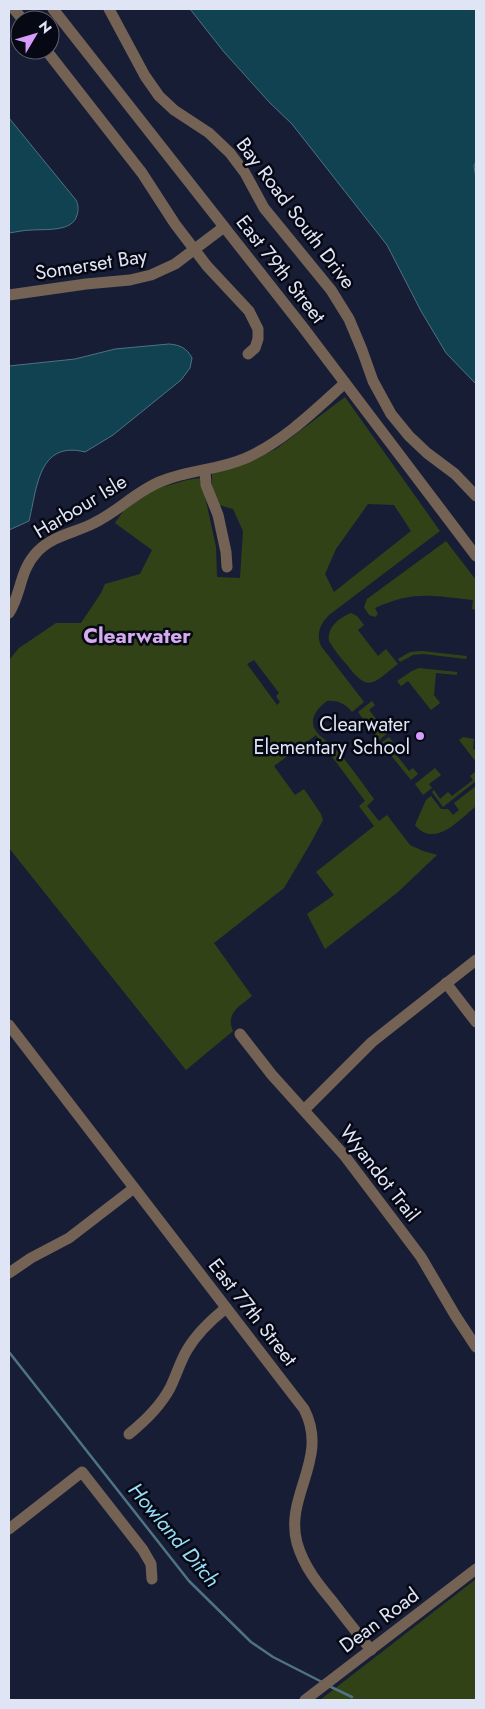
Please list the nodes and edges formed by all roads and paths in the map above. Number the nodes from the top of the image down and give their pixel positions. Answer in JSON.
{"nodes":[{"id":1,"x":53,"y":9,"type":"edge"},
{"id":2,"x":109,"y":9,"type":"edge"},
{"id":3,"x":54,"y":60,"type":"edge"},
{"id":4,"x":224,"y":227,"type":"junction"},
{"id":5,"x":194,"y":249,"type":"junction"},
{"id":6,"x":9,"y":295,"type":"edge"},
{"id":7,"x":248,"y":354,"type":"dead end"},
{"id":8,"x":345,"y":383,"type":"junction"},
{"id":9,"x":205,"y":470,"type":"junction"},
{"id":10,"x":476,"y":496,"type":"edge"},
{"id":11,"x":476,"y":556,"type":"edge"},
{"id":12,"x":227,"y":567,"type":"dead end"},
{"id":13,"x":9,"y":613,"type":"edge"},
{"id":14,"x":476,"y":960,"type":"edge"},
{"id":15,"x":446,"y":983,"type":"junction"},
{"id":16,"x":476,"y":1022,"type":"edge"},
{"id":17,"x":9,"y":1025,"type":"edge"},
{"id":18,"x":240,"y":1034,"type":"dead end"},
{"id":19,"x":304,"y":1110,"type":"junction"},
{"id":20,"x":134,"y":1188,"type":"junction"},
{"id":21,"x":9,"y":1273,"type":"edge"},
{"id":22,"x":226,"y":1308,"type":"junction"},
{"id":23,"x":476,"y":1347,"type":"edge"},
{"id":24,"x":129,"y":1434,"type":"dead end"},
{"id":25,"x":9,"y":1529,"type":"edge"},
{"id":26,"x":476,"y":1569,"type":"edge"},
{"id":27,"x":152,"y":1579,"type":"dead end"},
{"id":28,"x":371,"y":1650,"type":"junction"},
{"id":29,"x":309,"y":1697,"type":"edge"}],
"edges":[{"from":1,"to":4,"type":"street","name":"East 79th Street"},
{"from":2,"to":10,"type":"street","name":"Bay Road South Drive"},
{"from":3,"to":5,"type":"street"},
{"from":4,"to":5,"type":"street","name":"Somerset Bay"},
{"from":4,"to":8,"type":"street","name":"East 79th Street"},
{"from":5,"to":6,"type":"street","name":"Somerset Bay"},
{"from":5,"to":7,"type":"street"},
{"from":8,"to":9,"type":"street","name":"Harbour Isle"},
{"from":8,"to":11,"type":"street","name":"East 79th Street"},
{"from":9,"to":12,"type":"street"},
{"from":9,"to":13,"type":"street","name":"Harbour Isle"},
{"from":14,"to":15,"type":"street"},
{"from":15,"to":16,"type":"street"},
{"from":15,"to":19,"type":"street"},
{"from":17,"to":20,"type":"street","name":"East 77th Street"},
{"from":18,"to":19,"type":"street","name":"Wyandot Trail"},
{"from":19,"to":23,"type":"street","name":"Wyandot Trail"},
{"from":20,"to":21,"type":"street"},
{"from":20,"to":22,"type":"street","name":"East 77th Street"},
{"from":22,"to":24,"type":"street"},
{"from":22,"to":28,"type":"street","name":"East 77th Street"},
{"from":25,"to":27,"type":"street"},
{"from":26,"to":28,"type":"street","name":"Dean Road"},
{"from":28,"to":29,"type":"street","name":"Dean Road"}]}
